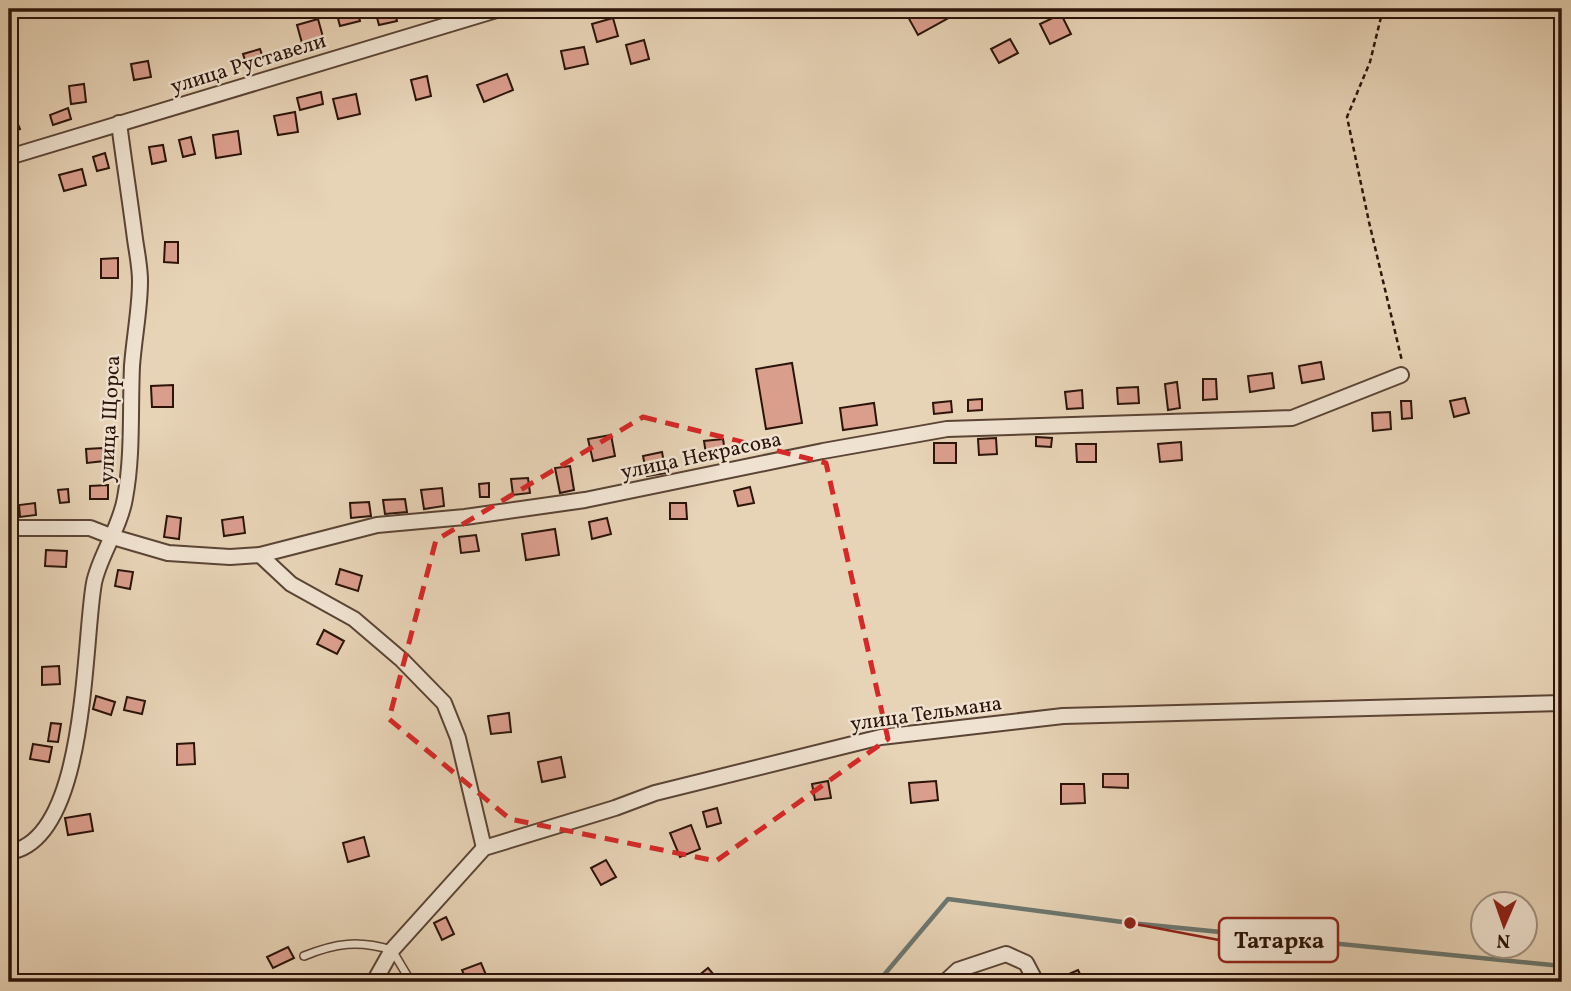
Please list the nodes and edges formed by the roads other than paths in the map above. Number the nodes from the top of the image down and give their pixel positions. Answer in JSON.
{"nodes":[{"id":1,"x":500,"y":9,"type":"edge"},
{"id":2,"x":119,"y":123,"type":"junction"},
{"id":3,"x":9,"y":157,"type":"edge"},
{"id":4,"x":1401,"y":375,"type":"road end"},
{"id":5,"x":9,"y":528,"type":"edge"},
{"id":6,"x":113,"y":537,"type":"junction"},
{"id":7,"x":260,"y":555,"type":"junction"},
{"id":8,"x":1562,"y":703,"type":"edge"},
{"id":9,"x":484,"y":848,"type":"junction"},
{"id":10,"x":9,"y":852,"type":"edge"},
{"id":11,"x":392,"y":950,"type":"junction"},
{"id":12,"x":304,"y":956,"type":"dead end"},
{"id":13,"x":374,"y":982,"type":"edge"},
{"id":14,"x":411,"y":982,"type":"edge"},
{"id":15,"x":945,"y":982,"type":"edge"},
{"id":16,"x":1036,"y":982,"type":"edge"}],
"edges":[{"from":1,"to":2,"type":"street","name":"улица Руставели"},
{"from":2,"to":3,"type":"street","name":"улица Руставели"},
{"from":2,"to":6,"type":"street","name":"улица Щорса"},
{"from":4,"to":7,"type":"street","name":"улица Некрасова"},
{"from":5,"to":6,"type":"street","name":"улица Некрасова"},
{"from":6,"to":7,"type":"street","name":"улица Некрасова"},
{"from":6,"to":10,"type":"street","name":"улица Щорса"},
{"from":7,"to":9,"type":"street"},
{"from":8,"to":9,"type":"street","name":"улица Тельмана"},
{"from":9,"to":11,"type":"street"},
{"from":11,"to":12,"type":"lane"},
{"from":11,"to":13,"type":"street"},
{"from":11,"to":14,"type":"lane"},
{"from":15,"to":16,"type":"street"}]}
